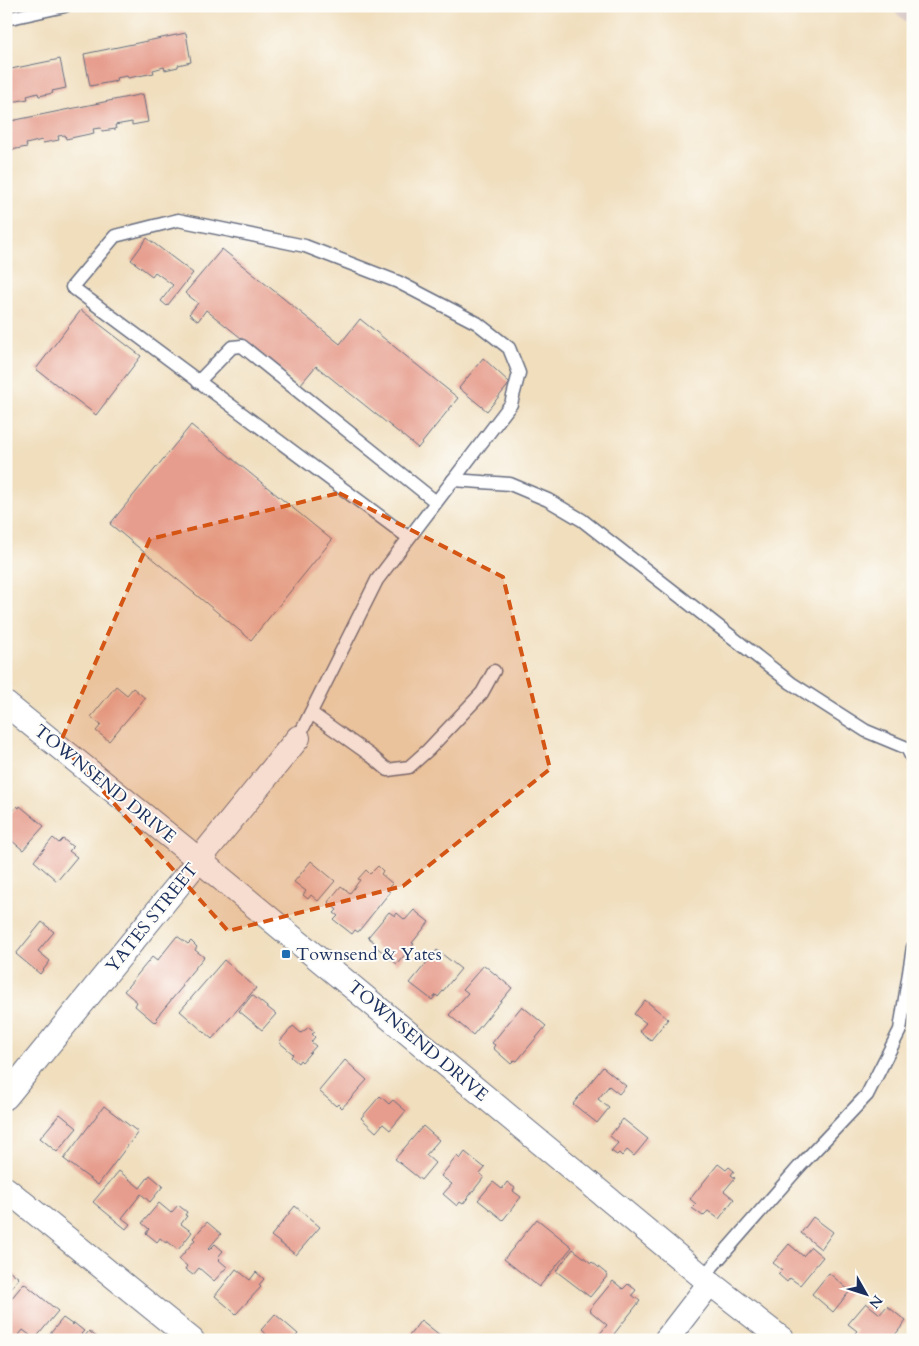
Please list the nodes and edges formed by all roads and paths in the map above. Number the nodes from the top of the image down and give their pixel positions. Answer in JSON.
{"nodes":[{"id":1,"x":65,"y":6,"type":"edge"},
{"id":2,"x":6,"y":18,"type":"edge"},
{"id":3,"x":198,"y":382,"type":"junction"},
{"id":4,"x":453,"y":480,"type":"junction"},
{"id":5,"x":436,"y":502,"type":"junction"},
{"id":6,"x":409,"y":538,"type":"junction"},
{"id":7,"x":494,"y":671,"type":"dead end"},
{"id":8,"x":6,"y":704,"type":"edge"},
{"id":9,"x":311,"y":713,"type":"junction"},
{"id":10,"x":298,"y":738,"type":"joint"},
{"id":11,"x":913,"y":760,"type":"edge"},
{"id":12,"x":199,"y":860,"type":"junction"},
{"id":13,"x":913,"y":947,"type":"edge"},
{"id":14,"x":6,"y":1097,"type":"edge"},
{"id":15,"x":6,"y":1189,"type":"edge"},
{"id":16,"x":707,"y":1280,"type":"junction"},
{"id":17,"x":192,"y":1340,"type":"edge"},
{"id":18,"x":666,"y":1340,"type":"edge"},
{"id":19,"x":783,"y":1340,"type":"edge"}],
"edges":[{"from":1,"to":2,"type":"lane"},
{"from":3,"to":4,"type":"lane"},
{"from":3,"to":5,"type":"lane"},
{"from":3,"to":6,"type":"lane"},
{"from":4,"to":5,"type":"lane"},
{"from":4,"to":11,"type":"lane"},
{"from":5,"to":6,"type":"lane"},
{"from":6,"to":9,"type":"lane"},
{"from":7,"to":9,"type":"lane"},
{"from":8,"to":12,"type":"street","name":"TOWNSEND DRIVE"},
{"from":9,"to":10,"type":"lane"},
{"from":10,"to":12,"type":"street","name":"YATES STREET"},
{"from":12,"to":14,"type":"street","name":"YATES STREET"},
{"from":12,"to":16,"type":"street","name":"TOWNSEND DRIVE"},
{"from":13,"to":16,"type":"lane"},
{"from":15,"to":17,"type":"street"},
{"from":16,"to":18,"type":"street"},
{"from":16,"to":19,"type":"street","name":"TOWNSEND DRIVE"}]}
